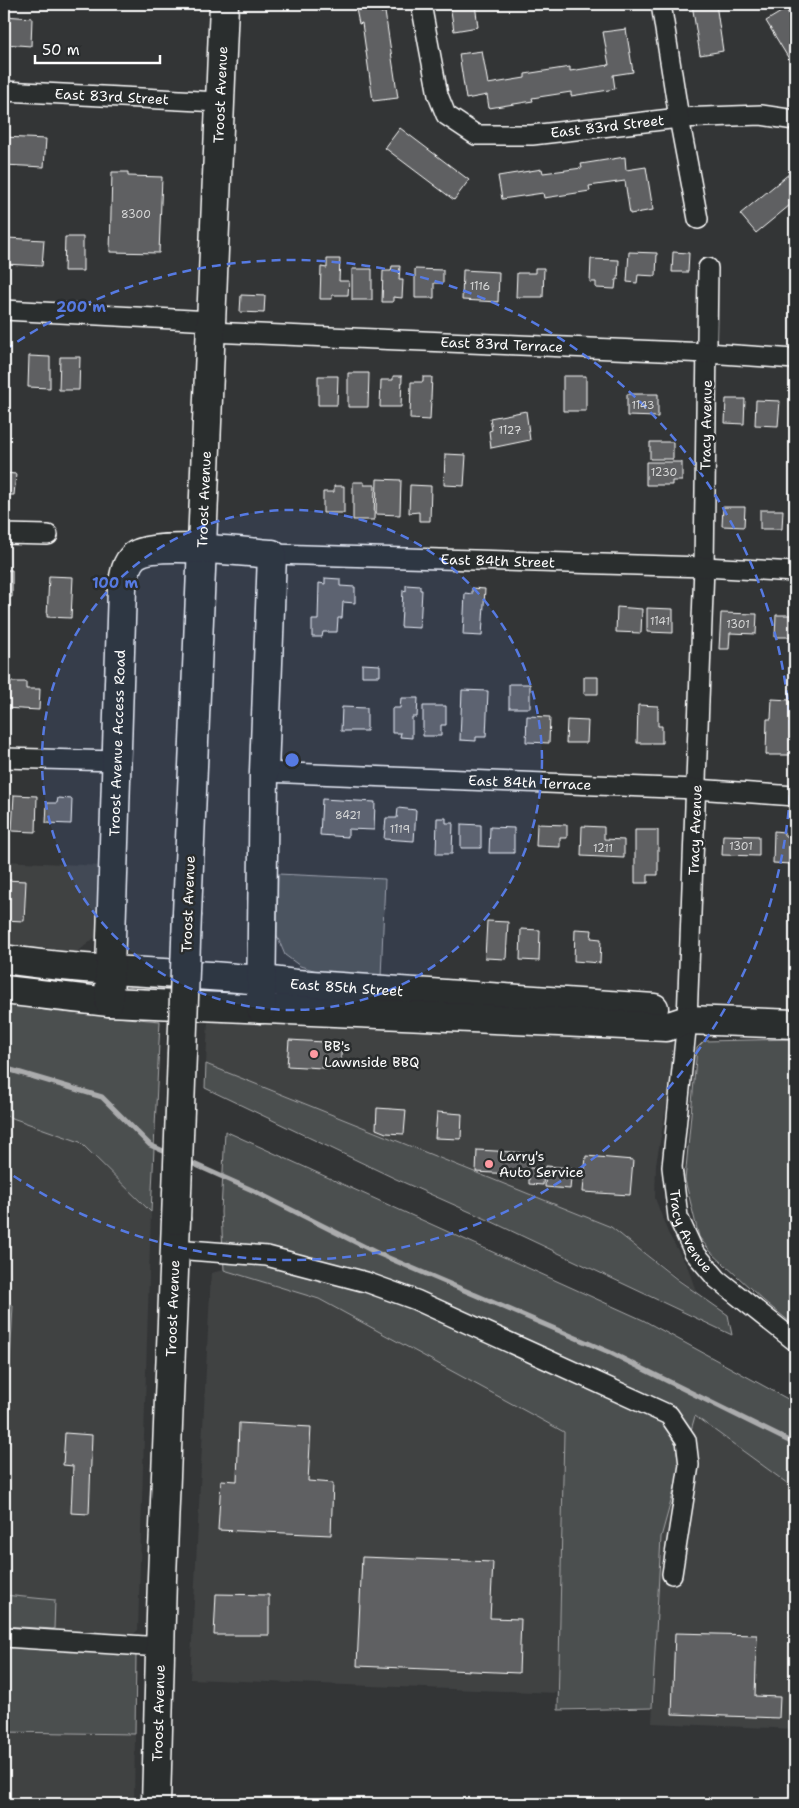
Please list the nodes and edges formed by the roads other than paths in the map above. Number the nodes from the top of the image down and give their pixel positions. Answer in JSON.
{"nodes":[{"id":1,"x":224,"y":4,"type":"edge"},
{"id":2,"x":422,"y":4,"type":"edge"},
{"id":3,"x":661,"y":4,"type":"edge"},
{"id":4,"x":4,"y":91,"type":"edge"},
{"id":5,"x":219,"y":102,"type":"junction"},
{"id":6,"x":679,"y":118,"type":"junction"},
{"id":7,"x":795,"y":120,"type":"edge"},
{"id":8,"x":698,"y":219,"type":"dead end"},
{"id":9,"x":708,"y":268,"type":"dead end"},
{"id":10,"x":4,"y":310,"type":"edge"},
{"id":11,"x":210,"y":326,"type":"junction"},
{"id":12,"x":708,"y":353,"type":"junction"},
{"id":13,"x":795,"y":359,"type":"edge"},
{"id":14,"x":4,"y":534,"type":"edge"},
{"id":15,"x":48,"y":536,"type":"dead end"},
{"id":16,"x":201,"y":549,"type":"junction"},
{"id":17,"x":272,"y":554,"type":"junction"},
{"id":18,"x":704,"y":567,"type":"junction"},
{"id":19,"x":795,"y":572,"type":"edge"},
{"id":20,"x":4,"y":758,"type":"edge"},
{"id":21,"x":117,"y":761,"type":"junction"},
{"id":22,"x":264,"y":772,"type":"junction"},
{"id":23,"x":696,"y":789,"type":"junction"},
{"id":24,"x":795,"y":796,"type":"edge"},
{"id":25,"x":4,"y":959,"type":"edge"},
{"id":26,"x":112,"y":971,"type":"junction"},
{"id":27,"x":262,"y":979,"type":"junction"},
{"id":28,"x":4,"y":990,"type":"edge"},
{"id":29,"x":109,"y":1002,"type":"junction"},
{"id":30,"x":261,"y":1009,"type":"junction"},
{"id":31,"x":687,"y":1020,"type":"junction"},
{"id":32,"x":795,"y":1024,"type":"edge"},
{"id":33,"x":175,"y":1249,"type":"junction"},
{"id":34,"x":795,"y":1340,"type":"edge"},
{"id":35,"x":672,"y":1574,"type":"dead end"},
{"id":36,"x":4,"y":1637,"type":"edge"},
{"id":37,"x":161,"y":1647,"type":"junction"},
{"id":38,"x":156,"y":1804,"type":"edge"}],
"edges":[{"from":1,"to":5,"type":"main road","name":"Troost Avenue"},
{"from":2,"to":6,"type":"street","name":"East 83rd Street"},
{"from":3,"to":6,"type":"street"},
{"from":4,"to":5,"type":"street","name":"East 83rd Street"},
{"from":5,"to":11,"type":"main road","name":"Troost Avenue"},
{"from":6,"to":7,"type":"street","name":"East 83rd Street"},
{"from":6,"to":8,"type":"street"},
{"from":9,"to":12,"type":"street","name":"Tracy Avenue"},
{"from":10,"to":11,"type":"street","name":"East 83rd Terrace"},
{"from":11,"to":12,"type":"street","name":"East 83rd Terrace"},
{"from":11,"to":16,"type":"main road","name":"Troost Avenue"},
{"from":12,"to":13,"type":"street","name":"East 83rd Terrace"},
{"from":12,"to":18,"type":"street","name":"Tracy Avenue"},
{"from":14,"to":15,"type":"street"},
{"from":16,"to":17,"type":"main road","name":"East 84th Street"},
{"from":16,"to":21,"type":"main road","name":"Troost Avenue Access Road"},
{"from":16,"to":33,"type":"main road","name":"Troost Avenue","bridge":true},
{"from":17,"to":18,"type":"street","name":"East 84th Street"},
{"from":17,"to":22,"type":"main road"},
{"from":18,"to":19,"type":"street","name":"East 84th Street"},
{"from":18,"to":23,"type":"street","name":"Tracy Avenue"},
{"from":20,"to":21,"type":"street"},
{"from":21,"to":26,"type":"main road","name":"Troost Avenue Access Road"},
{"from":22,"to":23,"type":"street","name":"East 84th Terrace"},
{"from":22,"to":27,"type":"main road"},
{"from":23,"to":24,"type":"street","name":"East 84th Terrace"},
{"from":23,"to":31,"type":"street","name":"Tracy Avenue"},
{"from":25,"to":26,"type":"main road","name":"East 85th Street"},
{"from":26,"to":27,"type":"main road","name":"East 85th Street"},
{"from":26,"to":29,"type":"main road","name":"Troost Avenue Access Road"},
{"from":27,"to":30,"type":"main road"},
{"from":27,"to":31,"type":"main road","name":"East 85th Street"},
{"from":28,"to":29,"type":"main road","name":"East 85th Street"},
{"from":29,"to":30,"type":"main road","name":"East 85th Street"},
{"from":30,"to":31,"type":"main road","name":"East 85th Street"},
{"from":31,"to":32,"type":"main road","name":"East 85th Street"},
{"from":31,"to":34,"type":"street","name":"Tracy Avenue"},
{"from":33,"to":35,"type":"street"},
{"from":33,"to":37,"type":"main road","name":"Troost Avenue"},
{"from":36,"to":37,"type":"street"},
{"from":37,"to":38,"type":"main road","name":"Troost Avenue"}]}
